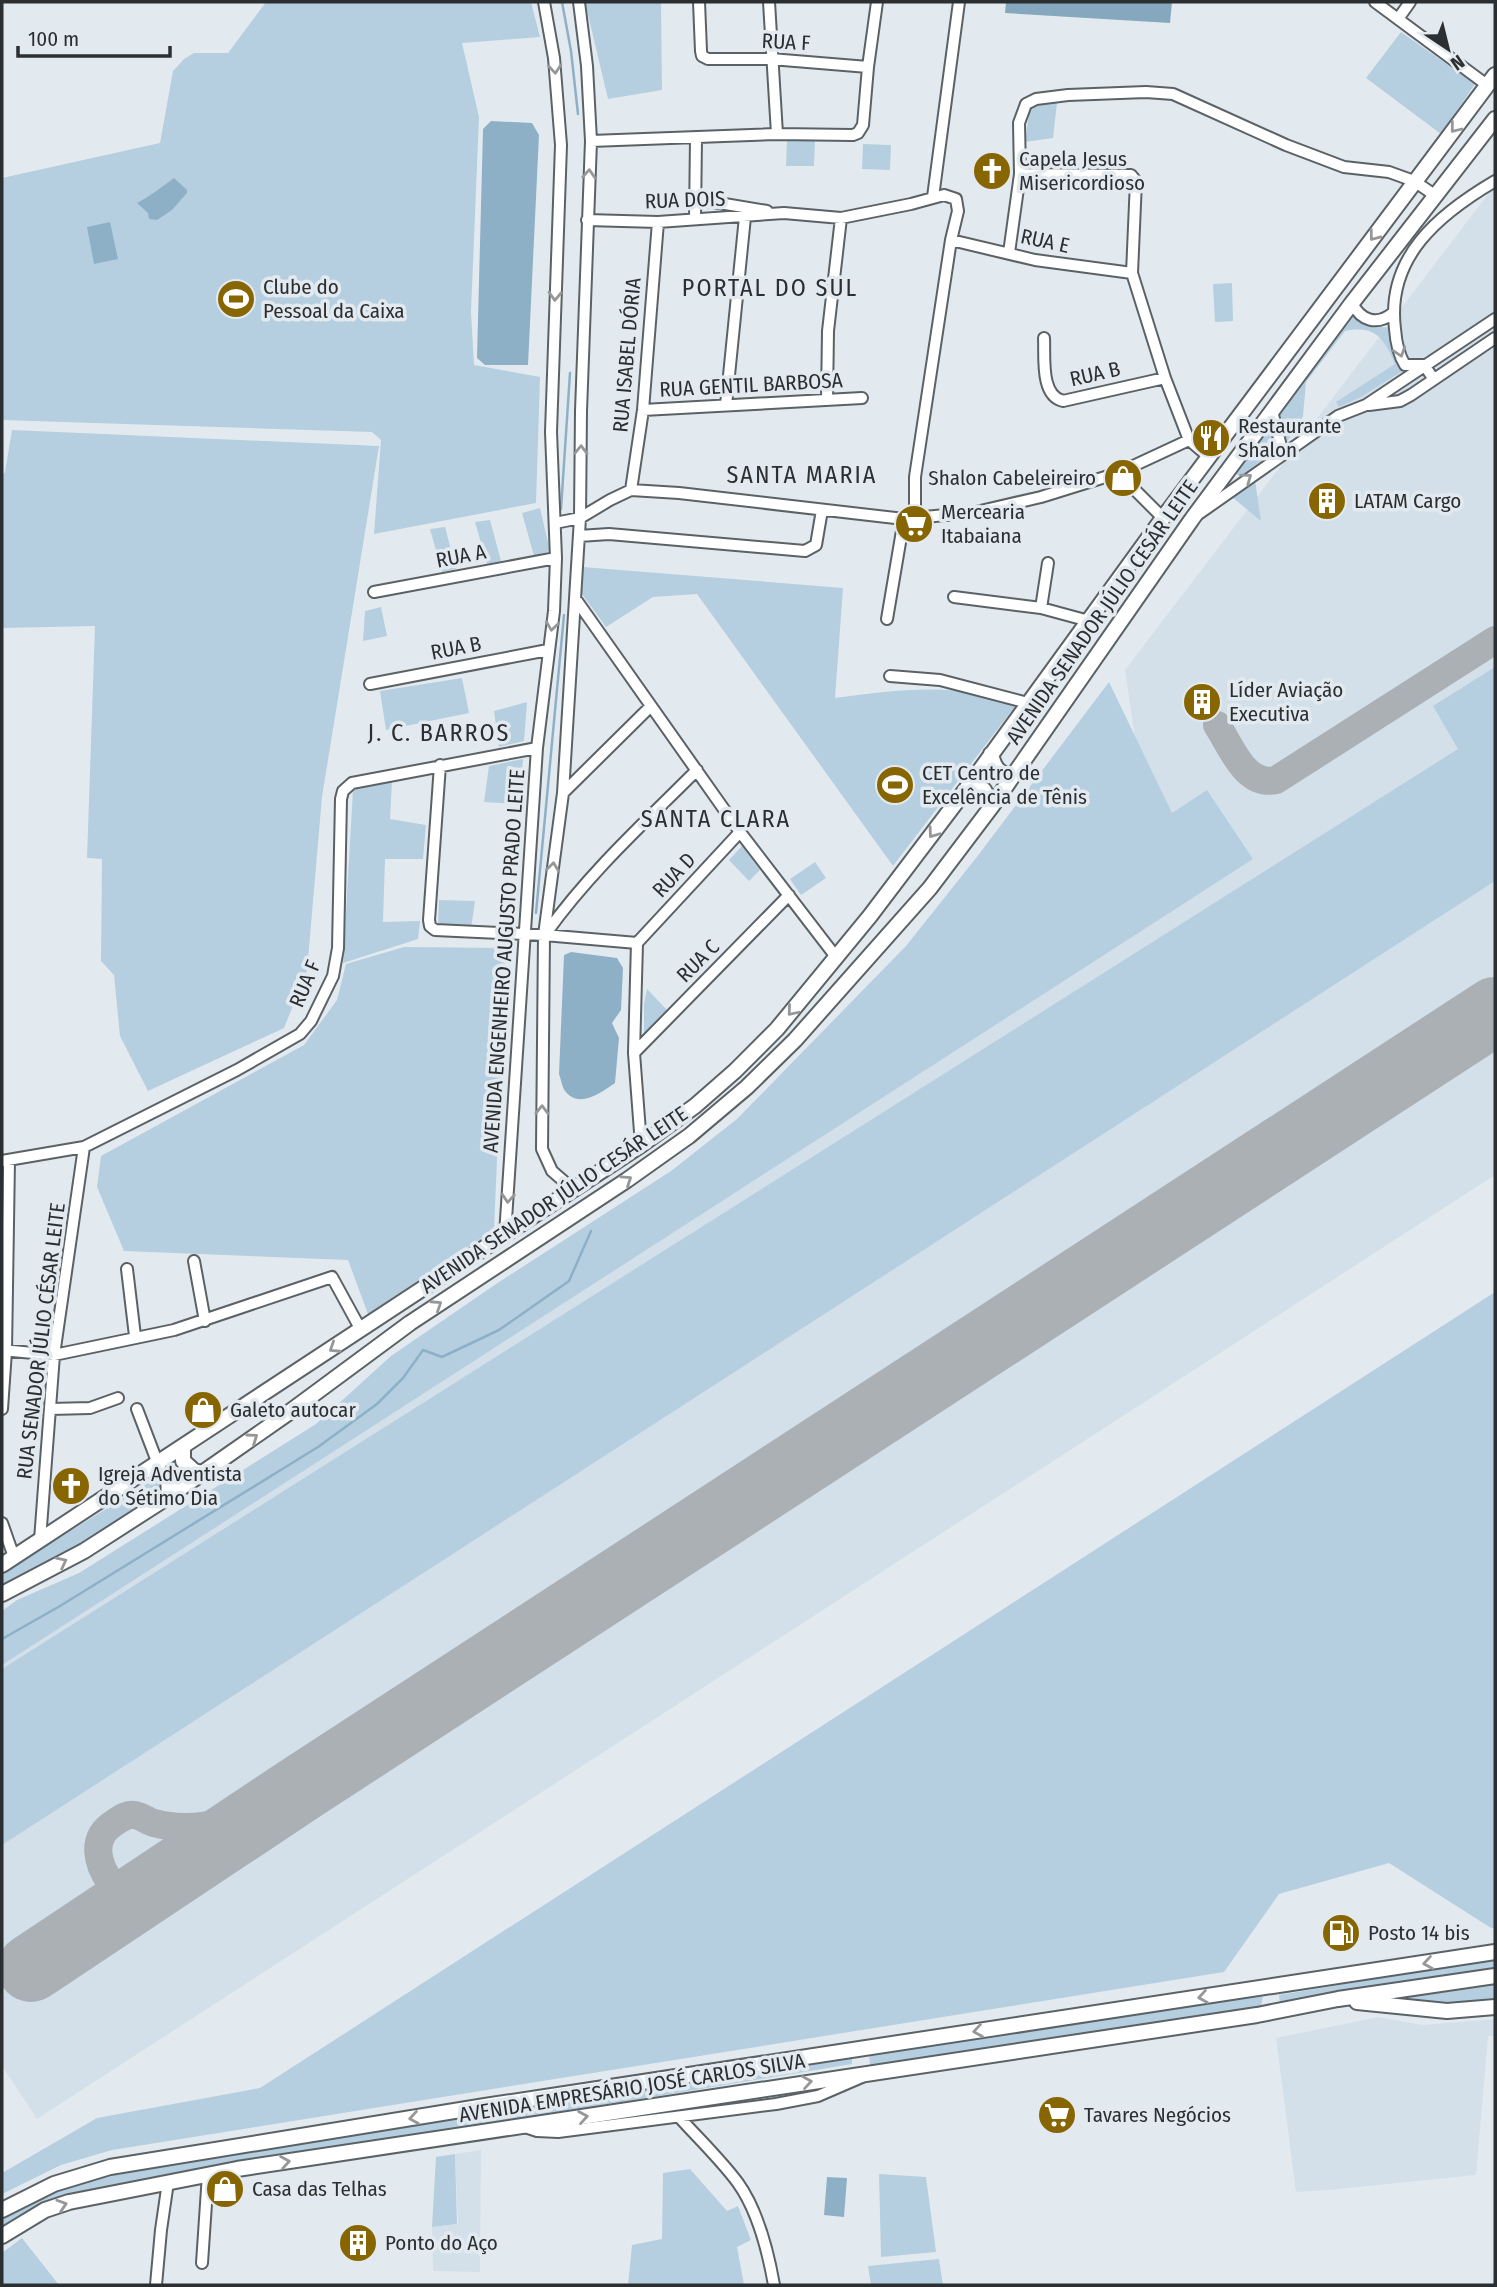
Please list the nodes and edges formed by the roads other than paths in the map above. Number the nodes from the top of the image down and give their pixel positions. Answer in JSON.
{"nodes":[{"id":1,"x":544,"y":2,"type":"edge"},
{"id":2,"x":579,"y":2,"type":"edge"},
{"id":3,"x":699,"y":2,"type":"edge"},
{"id":4,"x":769,"y":2,"type":"edge"},
{"id":5,"x":877,"y":2,"type":"edge"},
{"id":6,"x":959,"y":2,"type":"edge"},
{"id":7,"x":1375,"y":2,"type":"edge"},
{"id":8,"x":1410,"y":2,"type":"edge"},
{"id":9,"x":1398,"y":19,"type":"junction"},
{"id":10,"x":771,"y":59,"type":"junction"},
{"id":11,"x":868,"y":67,"type":"junction"},
{"id":12,"x":1096,"y":80,"type":"dead end"},
{"id":13,"x":1487,"y":86,"type":"edge"},
{"id":14,"x":1094,"y":94,"type":"junction"},
{"id":15,"x":1495,"y":120,"type":"edge"},
{"id":16,"x":777,"y":134,"type":"junction"},
{"id":17,"x":696,"y":138,"type":"junction"},
{"id":18,"x":591,"y":141,"type":"junction"},
{"id":19,"x":1020,"y":174,"type":"junction"},
{"id":20,"x":1414,"y":181,"type":"junction"},
{"id":21,"x":1495,"y":181,"type":"edge"},
{"id":22,"x":1436,"y":196,"type":"junction"},
{"id":23,"x":933,"y":197,"type":"junction"},
{"id":24,"x":695,"y":199,"type":"junction"},
{"id":25,"x":784,"y":213,"type":"junction"},
{"id":26,"x":745,"y":217,"type":"junction"},
{"id":27,"x":841,"y":218,"type":"junction"},
{"id":28,"x":695,"y":219,"type":"junction"},
{"id":29,"x":587,"y":220,"type":"junction"},
{"id":30,"x":658,"y":222,"type":"junction"},
{"id":31,"x":951,"y":240,"type":"junction"},
{"id":32,"x":1009,"y":253,"type":"junction"},
{"id":33,"x":1132,"y":273,"type":"junction"},
{"id":34,"x":1352,"y":303,"type":"junction"},
{"id":35,"x":1393,"y":313,"type":"junction"},
{"id":36,"x":1495,"y":319,"type":"edge"},
{"id":37,"x":1044,"y":338,"type":"dead end"},
{"id":38,"x":1495,"y":338,"type":"edge"},
{"id":39,"x":1424,"y":365,"type":"junction"},
{"id":40,"x":1165,"y":378,"type":"junction"},
{"id":41,"x":1433,"y":378,"type":"junction"},
{"id":42,"x":862,"y":398,"type":"dead end"},
{"id":43,"x":827,"y":400,"type":"junction"},
{"id":44,"x":726,"y":405,"type":"junction"},
{"id":45,"x":1366,"y":405,"type":"junction"},
{"id":46,"x":643,"y":410,"type":"junction"},
{"id":47,"x":1272,"y":411,"type":"junction"},
{"id":48,"x":1189,"y":440,"type":"junction"},
{"id":49,"x":1283,"y":454,"type":"junction"},
{"id":50,"x":1209,"y":457,"type":"junction"},
{"id":51,"x":1118,"y":472,"type":"junction"},
{"id":52,"x":631,"y":490,"type":"junction"},
{"id":53,"x":822,"y":510,"type":"junction"},
{"id":54,"x":580,"y":518,"type":"junction"},
{"id":55,"x":1163,"y":518,"type":"junction"},
{"id":56,"x":910,"y":519,"type":"junction"},
{"id":57,"x":1192,"y":519,"type":"junction"},
{"id":58,"x":555,"y":523,"type":"junction"},
{"id":59,"x":579,"y":536,"type":"junction"},
{"id":60,"x":556,"y":558,"type":"junction"},
{"id":61,"x":1048,"y":563,"type":"dead end"},
{"id":62,"x":374,"y":592,"type":"dead end"},
{"id":63,"x":954,"y":597,"type":"dead end"},
{"id":64,"x":577,"y":601,"type":"junction"},
{"id":65,"x":1041,"y":608,"type":"junction"},
{"id":66,"x":887,"y":618,"type":"dead end"},
{"id":67,"x":1089,"y":621,"type":"junction"},
{"id":68,"x":548,"y":650,"type":"junction"},
{"id":69,"x":890,"y":676,"type":"dead end"},
{"id":70,"x":370,"y":684,"type":"dead end"},
{"id":71,"x":1028,"y":703,"type":"junction"},
{"id":72,"x":651,"y":706,"type":"junction"},
{"id":73,"x":537,"y":748,"type":"junction"},
{"id":74,"x":991,"y":754,"type":"junction"},
{"id":75,"x":440,"y":765,"type":"junction"},
{"id":76,"x":697,"y":770,"type":"junction"},
{"id":77,"x":1012,"y":776,"type":"junction"},
{"id":78,"x":970,"y":784,"type":"junction"},
{"id":79,"x":563,"y":793,"type":"junction"},
{"id":80,"x":992,"y":806,"type":"junction"},
{"id":81,"x":740,"y":832,"type":"junction"},
{"id":82,"x":789,"y":895,"type":"junction"},
{"id":83,"x":524,"y":935,"type":"junction"},
{"id":84,"x":544,"y":935,"type":"junction"},
{"id":85,"x":637,"y":943,"type":"junction"},
{"id":86,"x":836,"y":957,"type":"junction"},
{"id":87,"x":634,"y":1053,"type":"junction"},
{"id":88,"x":641,"y":1145,"type":"junction"},
{"id":89,"x":84,"y":1147,"type":"junction"},
{"id":90,"x":5,"y":1161,"type":"edge"},
{"id":91,"x":574,"y":1190,"type":"junction"},
{"id":92,"x":505,"y":1235,"type":"junction"},
{"id":93,"x":194,"y":1261,"type":"dead end"},
{"id":94,"x":127,"y":1269,"type":"dead end"},
{"id":95,"x":205,"y":1321,"type":"junction"},
{"id":96,"x":360,"y":1330,"type":"junction"},
{"id":97,"x":135,"y":1336,"type":"junction"},
{"id":98,"x":4,"y":1350,"type":"edge"},
{"id":99,"x":54,"y":1355,"type":"junction"},
{"id":100,"x":118,"y":1398,"type":"dead end"},
{"id":101,"x":2,"y":1409,"type":"edge"},
{"id":102,"x":50,"y":1409,"type":"junction"},
{"id":103,"x":137,"y":1409,"type":"dead end"},
{"id":104,"x":183,"y":1447,"type":"junction"},
{"id":105,"x":155,"y":1466,"type":"junction"},
{"id":106,"x":202,"y":1473,"type":"junction"},
{"id":107,"x":168,"y":1497,"type":"junction"},
{"id":108,"x":2,"y":1523,"type":"edge"},
{"id":109,"x":40,"y":1540,"type":"junction"},
{"id":110,"x":8,"y":1561,"type":"edge"},
{"id":111,"x":2,"y":1594,"type":"edge"},
{"id":112,"x":1495,"y":1952,"type":"edge"},
{"id":113,"x":1495,"y":1976,"type":"edge"},
{"id":114,"x":1275,"y":1985,"type":"junction"},
{"id":115,"x":1338,"y":1999,"type":"junction"},
{"id":116,"x":1495,"y":2007,"type":"edge"},
{"id":117,"x":1278,"y":2012,"type":"junction"},
{"id":118,"x":860,"y":2049,"type":"junction"},
{"id":119,"x":864,"y":2073,"type":"junction"},
{"id":120,"x":741,"y":2092,"type":"junction"},
{"id":121,"x":743,"y":2109,"type":"junction"},
{"id":122,"x":680,"y":2118,"type":"junction"},
{"id":123,"x":523,"y":2126,"type":"junction"},
{"id":124,"x":208,"y":2174,"type":"junction"},
{"id":125,"x":168,"y":2182,"type":"junction"},
{"id":126,"x":2,"y":2210,"type":"edge"},
{"id":127,"x":2,"y":2236,"type":"edge"},
{"id":128,"x":202,"y":2263,"type":"dead end"},
{"id":129,"x":156,"y":2285,"type":"edge"},
{"id":130,"x":774,"y":2285,"type":"edge"}],
"edges":[{"from":1,"to":58,"type":"street","name":"AVENIDA ENGENHEIRO AUGUSTO PRADO LEITE","one_way":true},
{"from":2,"to":18,"type":"street","name":"AVENIDA ENGENHEIRO AUGUSTO PRADO LEITE"},
{"from":3,"to":10,"type":"street","name":"RUA F"},
{"from":4,"to":10,"type":"street"},
{"from":5,"to":11,"type":"street"},
{"from":6,"to":23,"type":"street"},
{"from":7,"to":9,"type":"street"},
{"from":8,"to":9,"type":"street"},
{"from":9,"to":13,"type":"street"},
{"from":10,"to":11,"type":"street","name":"RUA F"},
{"from":10,"to":16,"type":"street"},
{"from":11,"to":16,"type":"street"},
{"from":12,"to":14,"type":"street"},
{"from":13,"to":15,"type":"main road"},
{"from":13,"to":20,"type":"main road","name":"AVENIDA SENADOR JÚLIO CESÁR LEITE","one_way":true},
{"from":14,"to":19,"type":"street"},
{"from":14,"to":20,"type":"street"},
{"from":15,"to":22,"type":"main road","name":"AVENIDA SENADOR JÚLIO CESÁR LEITE"},
{"from":16,"to":17,"type":"street"},
{"from":17,"to":18,"type":"street"},
{"from":17,"to":24,"type":"street"},
{"from":29,"to":18,"type":"street","name":"AVENIDA ENGENHEIRO AUGUSTO PRADO LEITE","one_way":true},
{"from":19,"to":32,"type":"street"},
{"from":19,"to":33,"type":"street"},
{"from":20,"to":22,"type":"street"},
{"from":20,"to":50,"type":"main road","name":"AVENIDA SENADOR JÚLIO CESÁR LEITE","one_way":true},
{"from":21,"to":35,"type":"street"},
{"from":22,"to":34,"type":"main road","name":"AVENIDA SENADOR JÚLIO CESÁR LEITE"},
{"from":23,"to":27,"type":"street","name":"RUA DOIS"},
{"from":23,"to":31,"type":"street","name":"RUA DOIS"},
{"from":24,"to":25,"type":"street","name":"RUA DOIS"},
{"from":24,"to":28,"type":"street"},
{"from":25,"to":26,"type":"street","name":"RUA DOIS"},
{"from":25,"to":27,"type":"street","name":"RUA DOIS"},
{"from":26,"to":28,"type":"street","name":"RUA DOIS"},
{"from":26,"to":44,"type":"street"},
{"from":27,"to":43,"type":"street"},
{"from":28,"to":30,"type":"street","name":"RUA DOIS"},
{"from":29,"to":30,"type":"street","name":"RUA DOIS"},
{"from":54,"to":29,"type":"street","name":"AVENIDA ENGENHEIRO AUGUSTO PRADO LEITE","one_way":true},
{"from":30,"to":46,"type":"street","name":"RUA ISABEL DÓRIA"},
{"from":31,"to":32,"type":"street","name":"RUA E"},
{"from":31,"to":56,"type":"street"},
{"from":32,"to":33,"type":"street","name":"RUA E"},
{"from":33,"to":40,"type":"street"},
{"from":34,"to":35,"type":"street"},
{"from":34,"to":47,"type":"main road","name":"AVENIDA SENADOR JÚLIO CESÁR LEITE"},
{"from":35,"to":39,"type":"street","one_way":true},
{"from":36,"to":39,"type":"street"},
{"from":37,"to":40,"type":"street","name":"RUA B"},
{"from":38,"to":41,"type":"street"},
{"from":39,"to":41,"type":"street"},
{"from":39,"to":45,"type":"street"},
{"from":40,"to":48,"type":"street"},
{"from":41,"to":45,"type":"street"},
{"from":42,"to":43,"type":"street","name":"RUA GENTIL BARBOSA"},
{"from":43,"to":44,"type":"street","name":"RUA GENTIL BARBOSA"},
{"from":44,"to":46,"type":"street","name":"RUA GENTIL BARBOSA"},
{"from":45,"to":49,"type":"street"},
{"from":46,"to":52,"type":"street","name":"RUA ISABEL DÓRIA"},
{"from":47,"to":49,"type":"street"},
{"from":47,"to":57,"type":"main road","name":"AVENIDA SENADOR JÚLIO CESÁR LEITE"},
{"from":48,"to":50,"type":"street"},
{"from":48,"to":51,"type":"street"},
{"from":57,"to":49,"type":"street","one_way":true},
{"from":50,"to":55,"type":"main road","name":"AVENIDA SENADOR JÚLIO CESÁR LEITE"},
{"from":51,"to":55,"type":"street"},
{"from":51,"to":56,"type":"street"},
{"from":52,"to":53,"type":"street"},
{"from":52,"to":54,"type":"street"},
{"from":53,"to":56,"type":"street"},
{"from":53,"to":59,"type":"street"},
{"from":54,"to":58,"type":"street"},
{"from":54,"to":59,"type":"street","name":"AVENIDA ENGENHEIRO AUGUSTO PRADO LEITE"},
{"from":55,"to":67,"type":"main road","name":"AVENIDA SENADOR JÚLIO CESÁR LEITE"},
{"from":56,"to":66,"type":"street"},
{"from":57,"to":77,"type":"main road","name":"AVENIDA SENADOR JÚLIO CESÁR LEITE"},
{"from":58,"to":60,"type":"street","name":"AVENIDA ENGENHEIRO AUGUSTO PRADO LEITE"},
{"from":59,"to":64,"type":"street","name":"AVENIDA ENGENHEIRO AUGUSTO PRADO LEITE"},
{"from":60,"to":62,"type":"street","name":"RUA A"},
{"from":60,"to":68,"type":"street","name":"AVENIDA ENGENHEIRO AUGUSTO PRADO LEITE","one_way":true},
{"from":61,"to":65,"type":"street"},
{"from":63,"to":65,"type":"street"},
{"from":64,"to":72,"type":"street"},
{"from":64,"to":79,"type":"street","name":"AVENIDA ENGENHEIRO AUGUSTO PRADO LEITE"},
{"from":65,"to":67,"type":"street"},
{"from":67,"to":71,"type":"main road","name":"AVENIDA SENADOR JÚLIO CESÁR LEITE"},
{"from":68,"to":70,"type":"street","name":"RUA B"},
{"from":68,"to":73,"type":"street","name":"AVENIDA ENGENHEIRO AUGUSTO PRADO LEITE"},
{"from":69,"to":71,"type":"street"},
{"from":71,"to":74,"type":"main road","name":"AVENIDA SENADOR JÚLIO CESÁR LEITE"},
{"from":72,"to":76,"type":"street"},
{"from":72,"to":79,"type":"street"},
{"from":73,"to":75,"type":"street"},
{"from":73,"to":83,"type":"street","name":"AVENIDA ENGENHEIRO AUGUSTO PRADO LEITE"},
{"from":74,"to":77,"type":"main road"},
{"from":74,"to":78,"type":"main road","name":"AVENIDA SENADOR JÚLIO CESÁR LEITE"},
{"from":75,"to":83,"type":"street"},
{"from":75,"to":89,"type":"street","name":"RUA F"},
{"from":76,"to":81,"type":"street"},
{"from":76,"to":84,"type":"street"},
{"from":77,"to":80,"type":"main road","name":"AVENIDA SENADOR JÚLIO CESÁR LEITE"},
{"from":78,"to":80,"type":"main road"},
{"from":78,"to":86,"type":"main road","name":"AVENIDA SENADOR JÚLIO CESÁR LEITE","one_way":true},
{"from":84,"to":79,"type":"street","name":"AVENIDA ENGENHEIRO AUGUSTO PRADO LEITE","one_way":true},
{"from":106,"to":80,"type":"main road","name":"AVENIDA SENADOR JÚLIO CESÁR LEITE","one_way":true},
{"from":81,"to":82,"type":"street"},
{"from":81,"to":85,"type":"street","name":"RUA D"},
{"from":82,"to":86,"type":"street"},
{"from":82,"to":87,"type":"street","name":"RUA C"},
{"from":83,"to":84,"type":"street"},
{"from":83,"to":92,"type":"street","name":"AVENIDA ENGENHEIRO AUGUSTO PRADO LEITE","one_way":true},
{"from":84,"to":85,"type":"street"},
{"from":91,"to":84,"type":"street","name":"AVENIDA ENGENHEIRO AUGUSTO PRADO LEITE","one_way":true},
{"from":85,"to":87,"type":"street"},
{"from":86,"to":88,"type":"main road","name":"AVENIDA SENADOR JÚLIO CESÁR LEITE","one_way":true},
{"from":87,"to":88,"type":"street"},
{"from":88,"to":91,"type":"main road","name":"AVENIDA SENADOR JÚLIO CESÁR LEITE"},
{"from":89,"to":90,"type":"street","name":"RUA F"},
{"from":89,"to":99,"type":"street","name":"RUA SENADOR JÚLIO CÉSAR LEITE"},
{"from":90,"to":98,"type":"street"},
{"from":91,"to":92,"type":"main road","name":"AVENIDA SENADOR JÚLIO CESÁR LEITE"},
{"from":92,"to":96,"type":"main road","name":"AVENIDA SENADOR JÚLIO CESÁR LEITE"},
{"from":93,"to":95,"type":"street"},
{"from":94,"to":97,"type":"street"},
{"from":95,"to":96,"type":"street"},
{"from":95,"to":97,"type":"street"},
{"from":96,"to":104,"type":"main road","name":"AVENIDA SENADOR JÚLIO CESÁR LEITE","one_way":true},
{"from":97,"to":99,"type":"street"},
{"from":98,"to":99,"type":"street"},
{"from":98,"to":101,"type":"street"},
{"from":99,"to":102,"type":"street","name":"RUA SENADOR JÚLIO CÉSAR LEITE"},
{"from":100,"to":102,"type":"street"},
{"from":102,"to":109,"type":"street","name":"RUA SENADOR JÚLIO CÉSAR LEITE"},
{"from":103,"to":105,"type":"street"},
{"from":104,"to":105,"type":"main road","name":"AVENIDA SENADOR JÚLIO CESÁR LEITE"},
{"from":104,"to":106,"type":"main road"},
{"from":105,"to":107,"type":"main road"},
{"from":105,"to":109,"type":"main road","name":"AVENIDA SENADOR JÚLIO CESÁR LEITE"},
{"from":106,"to":107,"type":"main road","name":"AVENIDA SENADOR JÚLIO CESÁR LEITE"},
{"from":111,"to":107,"type":"main road","name":"AVENIDA SENADOR JÚLIO CESÁR LEITE","one_way":true},
{"from":108,"to":110,"type":"street"},
{"from":109,"to":110,"type":"main road","name":"AVENIDA SENADOR JÚLIO CESÁR LEITE"},
{"from":112,"to":114,"type":"main road","name":"AVENIDA EMPRESÁRIO JOSÉ CARLOS SILVA","one_way":true},
{"from":113,"to":115,"type":"main road","name":"AVENIDA EMPRESÁRIO JOSÉ CARLOS SILVA"},
{"from":114,"to":117,"type":"main road"},
{"from":114,"to":118,"type":"main road","name":"AVENIDA EMPRESÁRIO JOSÉ CARLOS SILVA","one_way":true},
{"from":115,"to":116,"type":"main road","name":"AVENIDA EMPRESÁRIO JOSÉ CARLOS SILVA"},
{"from":115,"to":117,"type":"main road","name":"AVENIDA EMPRESÁRIO JOSÉ CARLOS SILVA"},
{"from":117,"to":119,"type":"main road","name":"AVENIDA EMPRESÁRIO JOSÉ CARLOS SILVA"},
{"from":118,"to":119,"type":"main road"},
{"from":118,"to":126,"type":"main road","name":"AVENIDA EMPRESÁRIO JOSÉ CARLOS SILVA","one_way":true},
{"from":120,"to":119,"type":"main road","name":"AVENIDA EMPRESÁRIO JOSÉ CARLOS SILVA","one_way":true},
{"from":119,"to":121,"type":"street"},
{"from":120,"to":121,"type":"street"},
{"from":123,"to":120,"type":"main road","name":"AVENIDA EMPRESÁRIO JOSÉ CARLOS SILVA","one_way":true},
{"from":121,"to":122,"type":"street"},
{"from":122,"to":123,"type":"street"},
{"from":122,"to":130,"type":"street"},
{"from":124,"to":123,"type":"main road","name":"AVENIDA EMPRESÁRIO JOSÉ CARLOS SILVA","one_way":true},
{"from":124,"to":125,"type":"main road","name":"AVENIDA EMPRESÁRIO JOSÉ CARLOS SILVA"},
{"from":124,"to":128,"type":"street"},
{"from":127,"to":125,"type":"main road","name":"AVENIDA EMPRESÁRIO JOSÉ CARLOS SILVA","one_way":true},
{"from":125,"to":129,"type":"street"}]}
